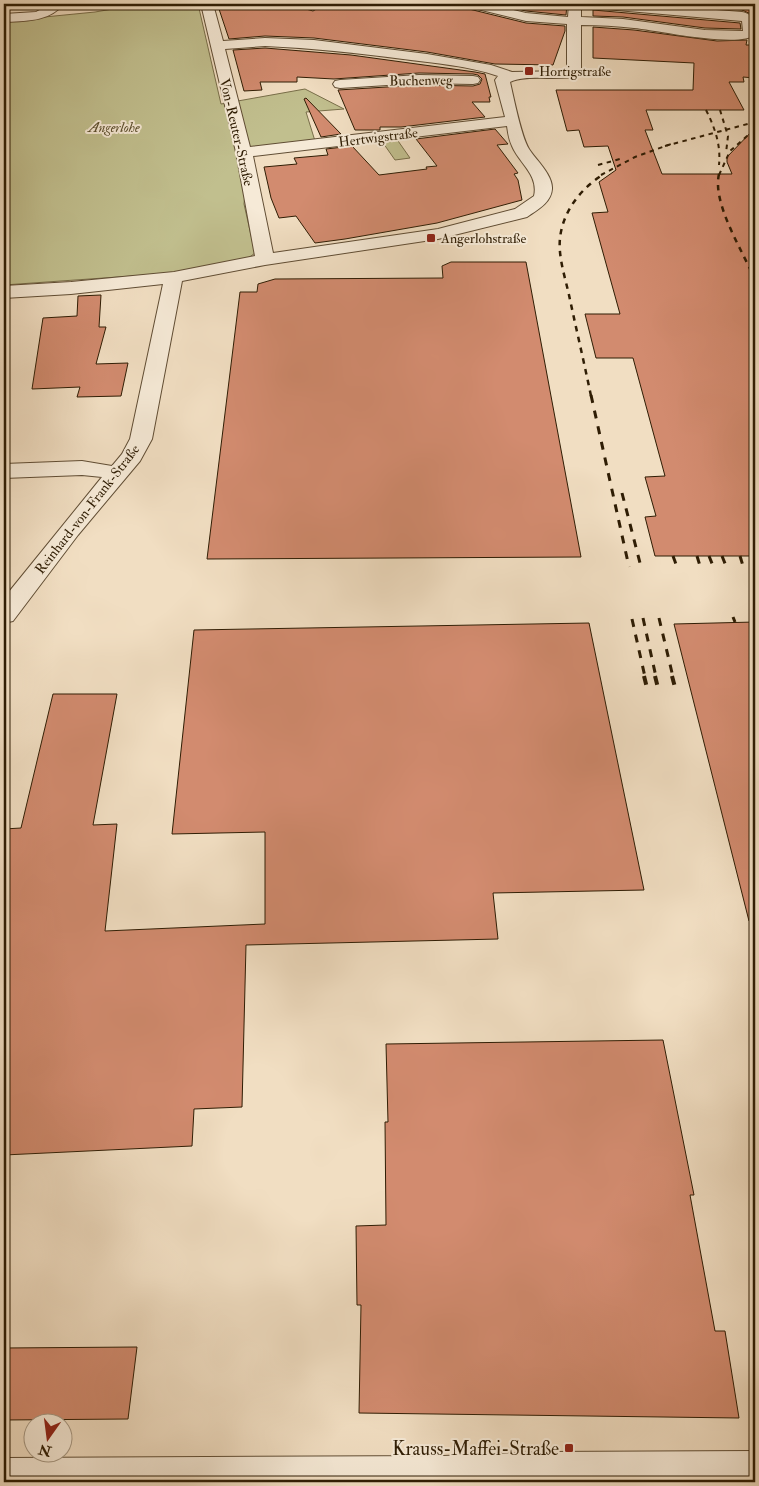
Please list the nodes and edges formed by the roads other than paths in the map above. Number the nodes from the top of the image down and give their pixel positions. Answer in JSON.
{"nodes":[{"id":1,"x":57,"y":4,"type":"edge"},
{"id":2,"x":207,"y":4,"type":"edge"},
{"id":3,"x":474,"y":4,"type":"edge"},
{"id":4,"x":594,"y":4,"type":"edge"},
{"id":5,"x":575,"y":12,"type":"edge"},
{"id":6,"x":4,"y":18,"type":"edge"},
{"id":7,"x":217,"y":46,"type":"junction"},
{"id":8,"x":507,"y":78,"type":"junction"},
{"id":9,"x":340,"y":84,"type":"dead end"},
{"id":10,"x":513,"y":121,"type":"junction"},
{"id":11,"x":244,"y":152,"type":"junction"},
{"id":12,"x":265,"y":260,"type":"junction"},
{"id":13,"x":174,"y":277,"type":"junction"},
{"id":14,"x":4,"y":292,"type":"edge"},
{"id":15,"x":4,"y":471,"type":"edge"},
{"id":16,"x":118,"y":473,"type":"junction"},
{"id":17,"x":4,"y":615,"type":"edge"},
{"id":18,"x":755,"y":1472,"type":"edge"},
{"id":19,"x":4,"y":1479,"type":"edge"}],
"edges":[{"from":1,"to":6,"type":"street"},
{"from":2,"to":7,"type":"street","name":"Von-Reuter-Straße"},
{"from":3,"to":5,"type":"street"},
{"from":4,"to":5,"type":"street"},
{"from":5,"to":8,"type":"street"},
{"from":7,"to":8,"type":"street"},
{"from":7,"to":11,"type":"street","name":"Von-Reuter-Straße"},
{"from":8,"to":9,"type":"street","name":"Buchenweg"},
{"from":8,"to":10,"type":"street"},
{"from":10,"to":11,"type":"street","name":"Hertwigstraße"},
{"from":10,"to":12,"type":"street"},
{"from":11,"to":12,"type":"street","name":"Von-Reuter-Straße"},
{"from":12,"to":13,"type":"street"},
{"from":13,"to":14,"type":"street"},
{"from":13,"to":16,"type":"street","name":"Reinhard-von-Frank-Straße"},
{"from":15,"to":16,"type":"street"},
{"from":16,"to":17,"type":"street","name":"Reinhard-von-Frank-Straße"},
{"from":18,"to":19,"type":"street"}]}
